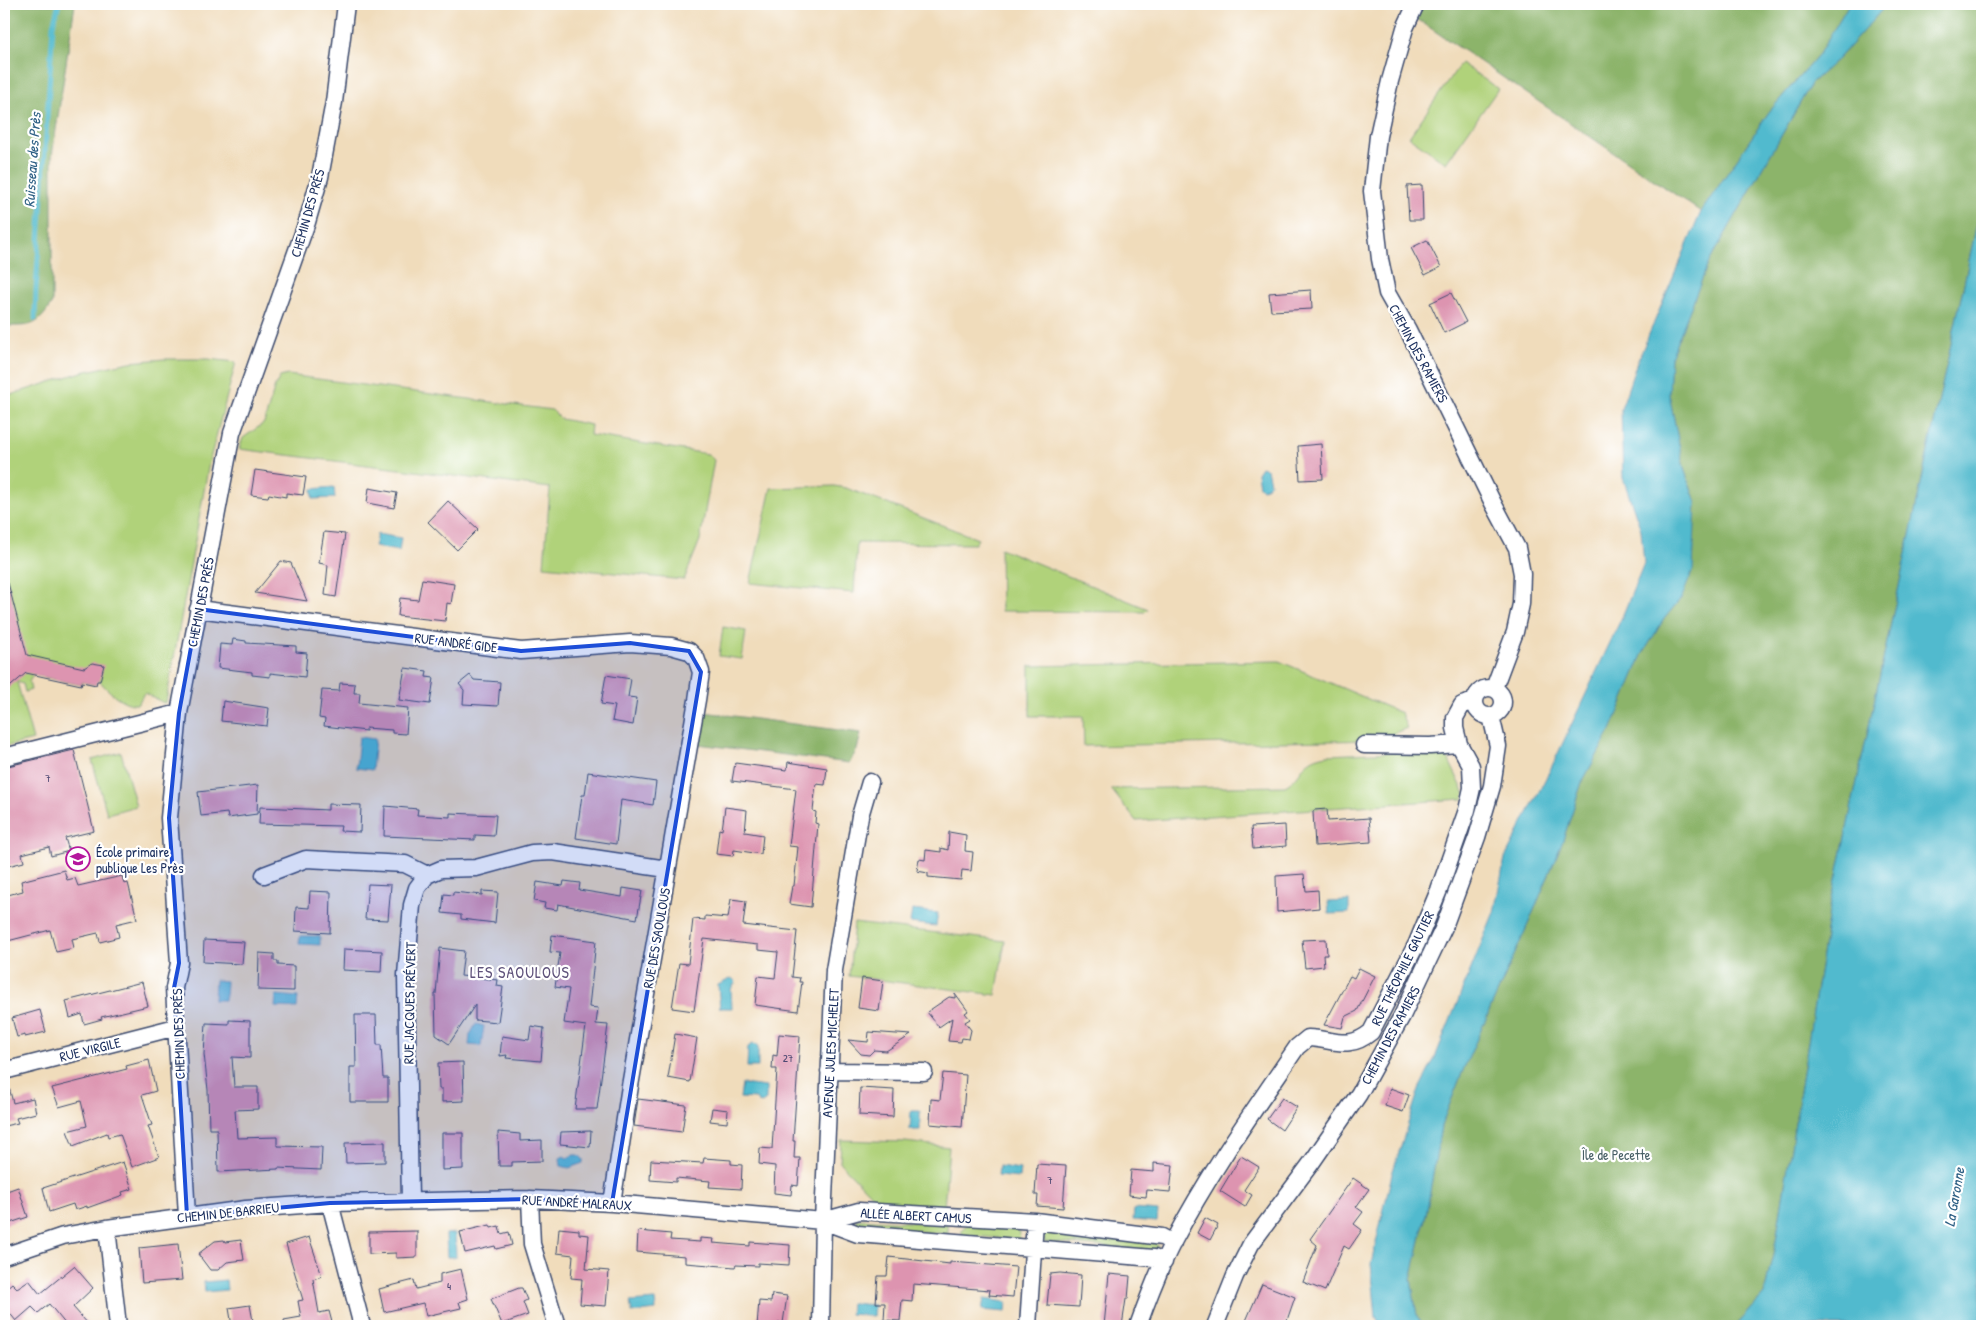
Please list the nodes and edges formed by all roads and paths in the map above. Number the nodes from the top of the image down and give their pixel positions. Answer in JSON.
{"nodes":[{"id":1,"x":346,"y":4,"type":"edge"},
{"id":2,"x":1416,"y":4,"type":"edge"},
{"id":3,"x":198,"y":610,"type":"junction"},
{"id":4,"x":702,"y":672,"type":"joint"},
{"id":5,"x":1494,"y":688,"type":"junction"},
{"id":6,"x":1475,"y":701,"type":"junction"},
{"id":7,"x":179,"y":712,"type":"junction"},
{"id":8,"x":1491,"y":716,"type":"junction"},
{"id":9,"x":1460,"y":744,"type":"junction"},
{"id":10,"x":1364,"y":745,"type":"dead end"},
{"id":11,"x":4,"y":757,"type":"edge"},
{"id":12,"x":870,"y":782,"type":"dead end"},
{"id":13,"x":667,"y":869,"type":"junction"},
{"id":14,"x":264,"y":875,"type":"dead end"},
{"id":15,"x":427,"y":875,"type":"junction"},
{"id":16,"x":176,"y":1028,"type":"junction"},
{"id":17,"x":4,"y":1071,"type":"edge"},
{"id":18,"x":830,"y":1071,"type":"junction"},
{"id":19,"x":924,"y":1072,"type":"dead end"},
{"id":20,"x":530,"y":1199,"type":"junction"},
{"id":21,"x":410,"y":1201,"type":"junction"},
{"id":22,"x":330,"y":1203,"type":"junction"},
{"id":23,"x":612,"y":1203,"type":"junction"},
{"id":24,"x":187,"y":1216,"type":"junction"},
{"id":25,"x":956,"y":1216,"type":"junction"},
{"id":26,"x":823,"y":1220,"type":"junction"},
{"id":27,"x":1036,"y":1221,"type":"junction"},
{"id":28,"x":107,"y":1228,"type":"junction"},
{"id":29,"x":955,"y":1242,"type":"junction"},
{"id":30,"x":1173,"y":1243,"type":"junction"},
{"id":31,"x":1033,"y":1248,"type":"junction"},
{"id":32,"x":4,"y":1256,"type":"edge"},
{"id":33,"x":1164,"y":1262,"type":"junction"},
{"id":34,"x":118,"y":1326,"type":"edge"},
{"id":35,"x":362,"y":1326,"type":"edge"},
{"id":36,"x":556,"y":1326,"type":"edge"},
{"id":37,"x":821,"y":1326,"type":"edge"},
{"id":38,"x":1028,"y":1326,"type":"edge"},
{"id":39,"x":1138,"y":1326,"type":"edge"},
{"id":40,"x":1215,"y":1326,"type":"edge"}],
"edges":[{"from":1,"to":3,"type":"street","name":"CHEMIN DES PRÉS"},
{"from":2,"to":5,"type":"street","name":"CHEMIN DES RAMIERS"},
{"from":3,"to":4,"type":"street","name":"RUE ANDRÉ GIDE"},
{"from":3,"to":7,"type":"street","name":"CHEMIN DES PRÉS"},
{"from":4,"to":13,"type":"street","name":"RUE DES SAOULOUS"},
{"from":5,"to":6,"type":"street"},
{"from":5,"to":8,"type":"street"},
{"from":6,"to":8,"type":"street"},
{"from":6,"to":9,"type":"street","name":"RUE THÉOPHILE GAUTIER"},
{"from":7,"to":11,"type":"street"},
{"from":7,"to":16,"type":"street","name":"CHEMIN DES PRÉS"},
{"from":8,"to":40,"type":"street","name":"CHEMIN DES RAMIERS"},
{"from":9,"to":10,"type":"street"},
{"from":9,"to":30,"type":"street","name":"RUE THÉOPHILE GAUTIER"},
{"from":12,"to":18,"type":"street","name":"AVENUE JULES MICHELET"},
{"from":13,"to":15,"type":"street"},
{"from":13,"to":23,"type":"street","name":"RUE DES SAOULOUS"},
{"from":14,"to":15,"type":"street"},
{"from":15,"to":21,"type":"street","name":"RUE JACQUES PRÉVERT"},
{"from":16,"to":17,"type":"street","name":"RUE VIRGILE"},
{"from":16,"to":24,"type":"street","name":"CHEMIN DES PRÉS"},
{"from":18,"to":19,"type":"street"},
{"from":18,"to":26,"type":"street","name":"AVENUE JULES MICHELET"},
{"from":20,"to":21,"type":"street","name":"RUE ANDRÉ MALRAUX"},
{"from":20,"to":23,"type":"street","name":"RUE ANDRÉ MALRAUX"},
{"from":20,"to":36,"type":"street"},
{"from":21,"to":22,"type":"street","name":"RUE ANDRÉ MALRAUX"},
{"from":22,"to":24,"type":"street","name":"CHEMIN DE BARRIEU"},
{"from":22,"to":35,"type":"street"},
{"from":23,"to":26,"type":"street","name":"RUE ANDRÉ MALRAUX"},
{"from":24,"to":28,"type":"street","name":"CHEMIN DE BARRIEU"},
{"from":25,"to":26,"type":"street","name":"ALLÉE ALBERT CAMUS"},
{"from":25,"to":27,"type":"street","name":"ALLÉE ALBERT CAMUS"},
{"from":25,"to":29,"type":"street"},
{"from":26,"to":29,"type":"street","name":"ALLÉE ALBERT CAMUS"},
{"from":26,"to":37,"type":"street","name":"AVENUE JULES MICHELET"},
{"from":27,"to":30,"type":"street","name":"ALLÉE ALBERT CAMUS"},
{"from":27,"to":31,"type":"street"},
{"from":28,"to":32,"type":"street","name":"CHEMIN DE BARRIEU"},
{"from":28,"to":34,"type":"street"},
{"from":29,"to":31,"type":"street","name":"ALLÉE ALBERT CAMUS"},
{"from":30,"to":33,"type":"street","name":"RUE THÉOPHILE GAUTIER"},
{"from":31,"to":33,"type":"street","name":"ALLÉE ALBERT CAMUS"},
{"from":31,"to":38,"type":"street"},
{"from":33,"to":39,"type":"street","name":"RUE THÉOPHILE GAUTIER"}]}
